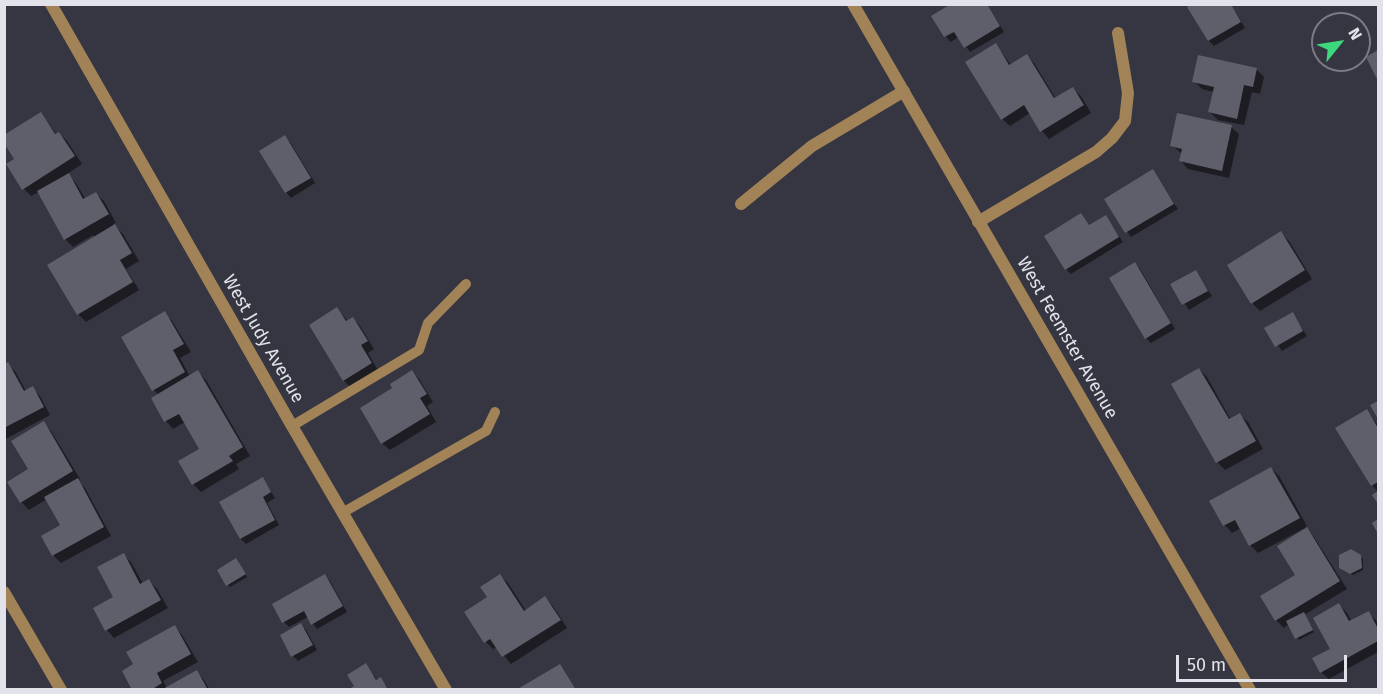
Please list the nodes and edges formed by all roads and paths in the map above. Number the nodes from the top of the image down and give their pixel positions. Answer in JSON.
{"nodes":[{"id":1,"x":51,"y":4,"type":"edge"},
{"id":2,"x":853,"y":4,"type":"edge"},
{"id":3,"x":1118,"y":33,"type":"dead end"},
{"id":4,"x":904,"y":91,"type":"junction"},
{"id":5,"x":741,"y":204,"type":"dead end"},
{"id":6,"x":978,"y":222,"type":"junction"},
{"id":7,"x":466,"y":284,"type":"dead end"},
{"id":8,"x":495,"y":412,"type":"dead end"},
{"id":9,"x":292,"y":426,"type":"junction"},
{"id":10,"x":342,"y":513,"type":"junction"},
{"id":11,"x":4,"y":592,"type":"edge"},
{"id":12,"x":61,"y":690,"type":"edge"},
{"id":13,"x":446,"y":690,"type":"edge"},
{"id":14,"x":1250,"y":690,"type":"edge"}],
"edges":[{"from":1,"to":9,"type":"street","name":"West Judy Avenue"},
{"from":2,"to":4,"type":"street","name":"West Feemster Avenue"},
{"from":3,"to":6,"type":"street"},
{"from":4,"to":5,"type":"street"},
{"from":4,"to":6,"type":"street","name":"West Feemster Avenue"},
{"from":6,"to":14,"type":"street","name":"West Feemster Avenue"},
{"from":7,"to":9,"type":"lane"},
{"from":8,"to":10,"type":"lane"},
{"from":9,"to":10,"type":"street","name":"West Judy Avenue"},
{"from":10,"to":13,"type":"street","name":"West Judy Avenue"},
{"from":11,"to":12,"type":"street"}]}
